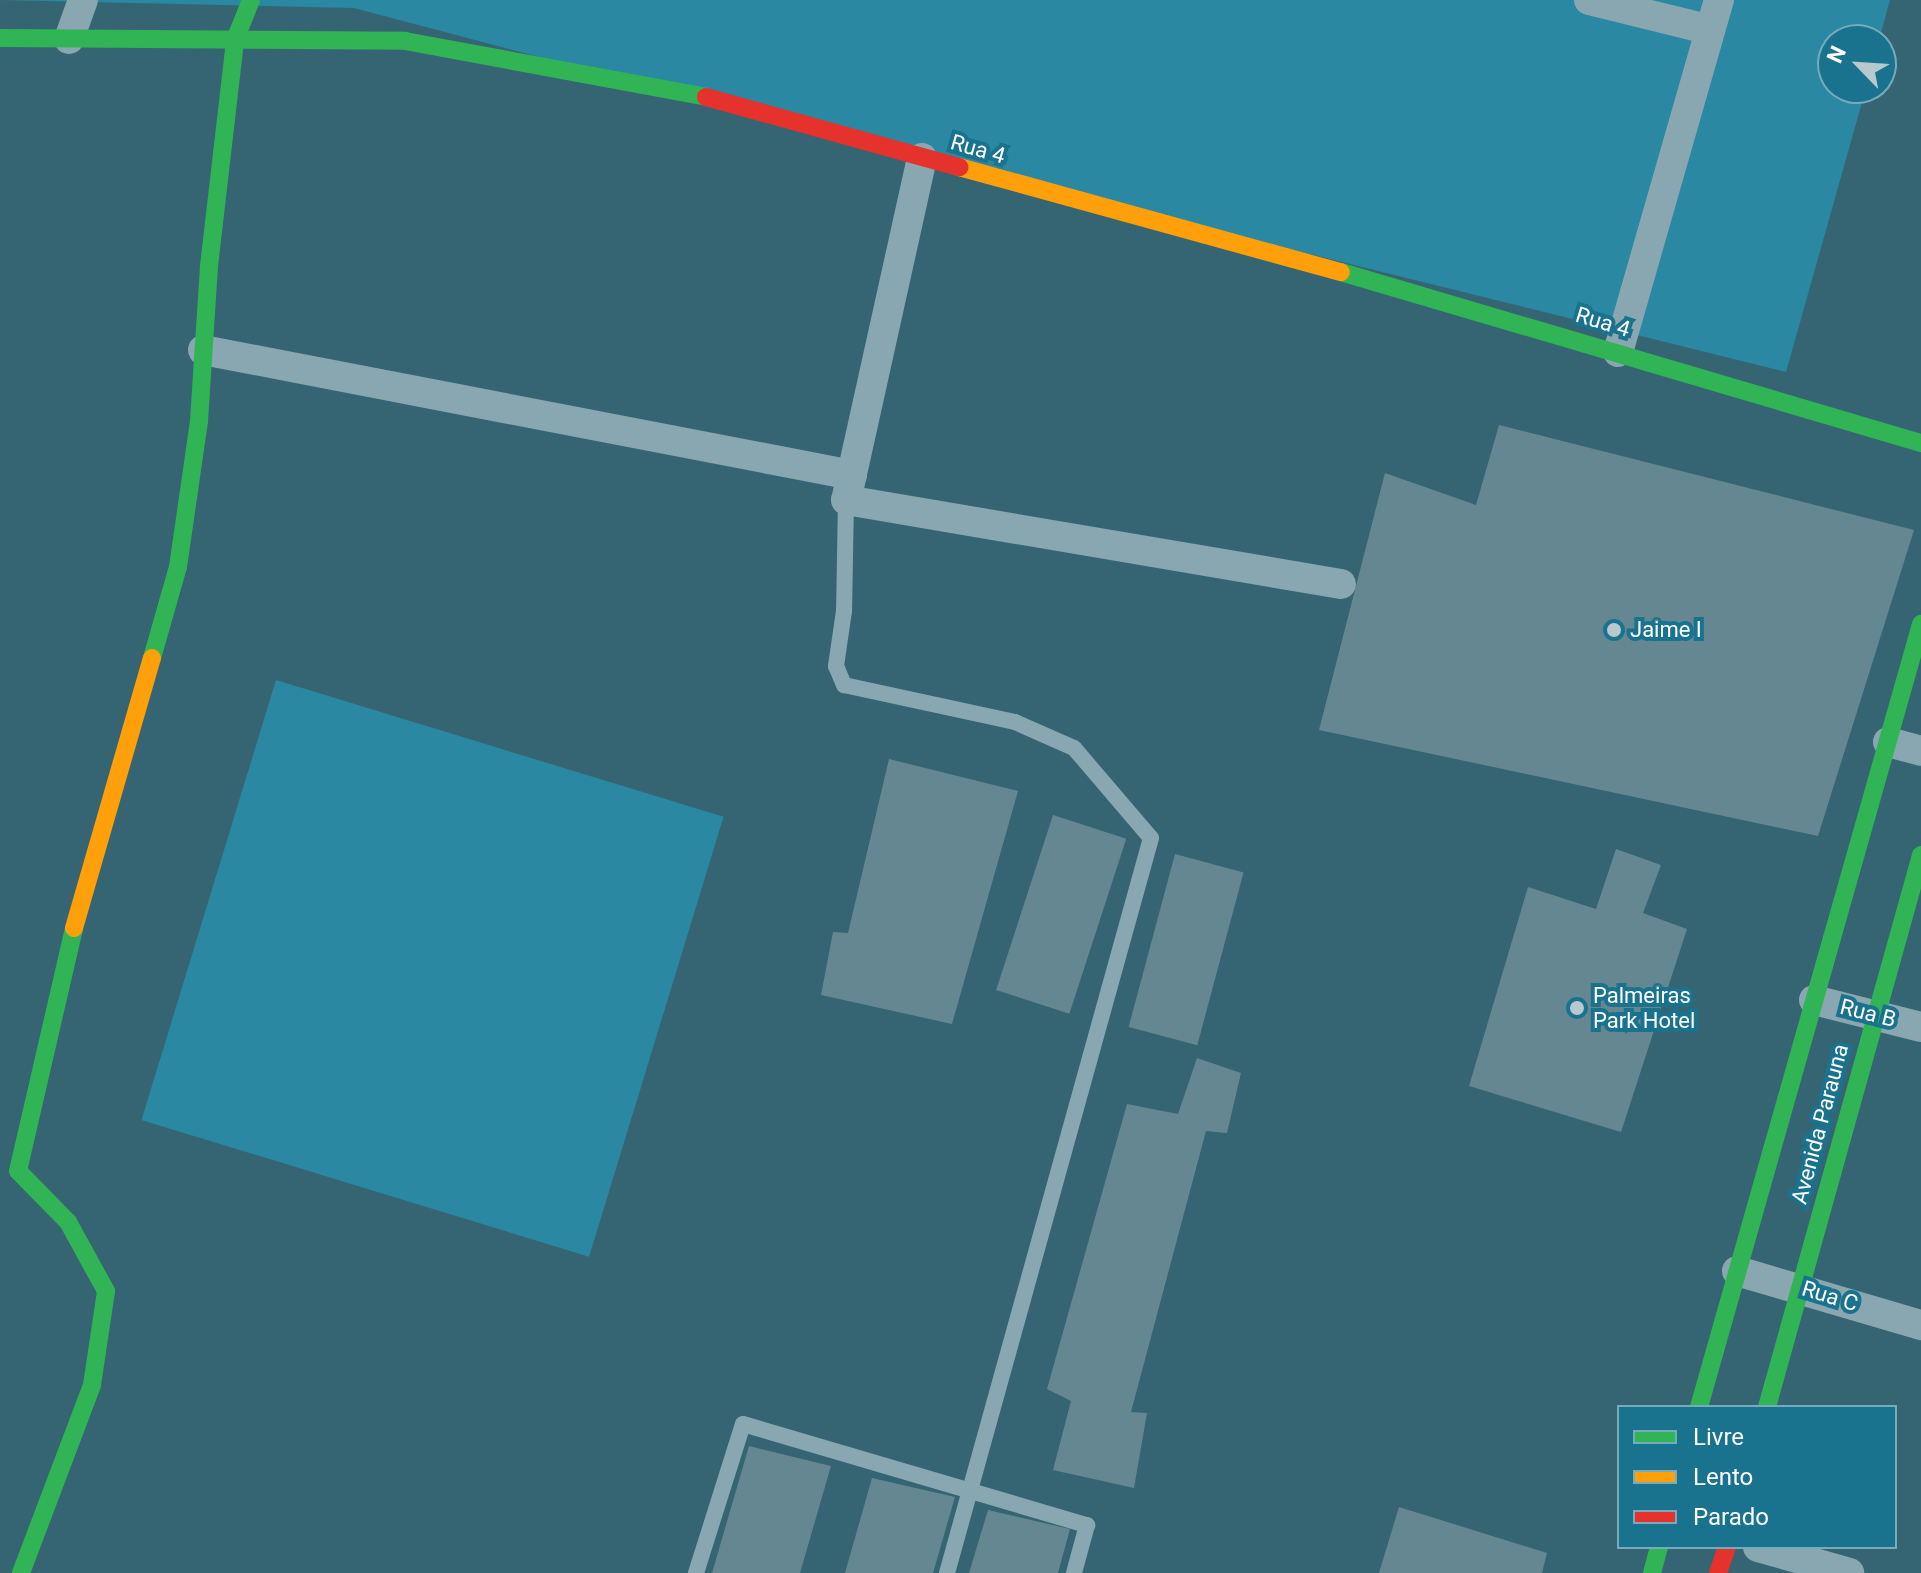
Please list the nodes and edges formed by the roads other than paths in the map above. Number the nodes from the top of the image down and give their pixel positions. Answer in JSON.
{"nodes":[{"id":1,"x":83,"y":0,"type":"edge"},
{"id":2,"x":251,"y":0,"type":"edge"},
{"id":3,"x":1589,"y":0,"type":"edge"},
{"id":4,"x":1719,"y":0,"type":"edge"},
{"id":5,"x":1707,"y":29,"type":"junction"},
{"id":6,"x":0,"y":38,"type":"edge"},
{"id":7,"x":69,"y":39,"type":"junction"},
{"id":8,"x":235,"y":40,"type":"junction"},
{"id":9,"x":922,"y":158,"type":"junction"},
{"id":10,"x":203,"y":350,"type":"junction"},
{"id":11,"x":1618,"y":352,"type":"junction"},
{"id":12,"x":1921,"y":443,"type":"edge"},
{"id":13,"x":849,"y":487,"type":"junction"},
{"id":14,"x":1341,"y":584,"type":"dead end"},
{"id":15,"x":1921,"y":624,"type":"edge"},
{"id":16,"x":1888,"y":742,"type":"junction"},
{"id":17,"x":1921,"y":751,"type":"edge"},
{"id":18,"x":1921,"y":855,"type":"edge"},
{"id":19,"x":1814,"y":1000,"type":"junction"},
{"id":20,"x":1875,"y":1013,"type":"junction"},
{"id":21,"x":1921,"y":1027,"type":"edge"},
{"id":22,"x":1737,"y":1271,"type":"junction"},
{"id":23,"x":1800,"y":1287,"type":"junction"},
{"id":24,"x":1921,"y":1325,"type":"edge"},
{"id":25,"x":1700,"y":1405,"type":"edge"},
{"id":26,"x":1768,"y":1405,"type":"edge"},
{"id":27,"x":972,"y":1489,"type":"junction"},
{"id":28,"x":1658,"y":1549,"type":"edge"},
{"id":29,"x":1726,"y":1549,"type":"edge"},
{"id":30,"x":1765,"y":1549,"type":"edge"},
{"id":31,"x":21,"y":1573,"type":"edge"},
{"id":32,"x":696,"y":1573,"type":"edge"},
{"id":33,"x":947,"y":1573,"type":"edge"},
{"id":34,"x":1074,"y":1573,"type":"edge"},
{"id":35,"x":1652,"y":1573,"type":"edge"},
{"id":36,"x":1718,"y":1573,"type":"edge"},
{"id":37,"x":1849,"y":1573,"type":"edge"}],
"edges":[{"from":1,"to":7,"type":"street"},
{"from":2,"to":8,"type":"street"},
{"from":3,"to":5,"type":"street"},
{"from":4,"to":5,"type":"street"},
{"from":5,"to":11,"type":"street"},
{"from":6,"to":7,"type":"street","name":"Rua 4"},
{"from":7,"to":8,"type":"street","name":"Rua 4"},
{"from":8,"to":9,"type":"street","name":"Rua 4"},
{"from":8,"to":10,"type":"street"},
{"from":9,"to":11,"type":"street","name":"Rua 4"},
{"from":9,"to":13,"type":"street"},
{"from":10,"to":13,"type":"street"},
{"from":10,"to":31,"type":"street"},
{"from":11,"to":12,"type":"street","name":"Rua 4"},
{"from":13,"to":14,"type":"street"},
{"from":13,"to":27,"type":"lane"},
{"from":15,"to":16,"type":"street"},
{"from":16,"to":17,"type":"street"},
{"from":16,"to":19,"type":"street"},
{"from":18,"to":20,"type":"street","name":"Avenida Parauna"},
{"from":19,"to":20,"type":"street","name":"Rua B"},
{"from":19,"to":22,"type":"street"},
{"from":20,"to":21,"type":"street","name":"Rua B"},
{"from":20,"to":23,"type":"street","name":"Avenida Parauna"},
{"from":22,"to":23,"type":"street","name":"Rua C"},
{"from":22,"to":25,"type":"street"},
{"from":23,"to":24,"type":"street","name":"Rua C"},
{"from":23,"to":26,"type":"street","name":"Avenida Parauna"},
{"from":27,"to":32,"type":"lane"},
{"from":27,"to":33,"type":"lane"},
{"from":27,"to":34,"type":"lane"},
{"from":28,"to":35,"type":"street"},
{"from":29,"to":36,"type":"street"},
{"from":30,"to":37,"type":"street"}]}
